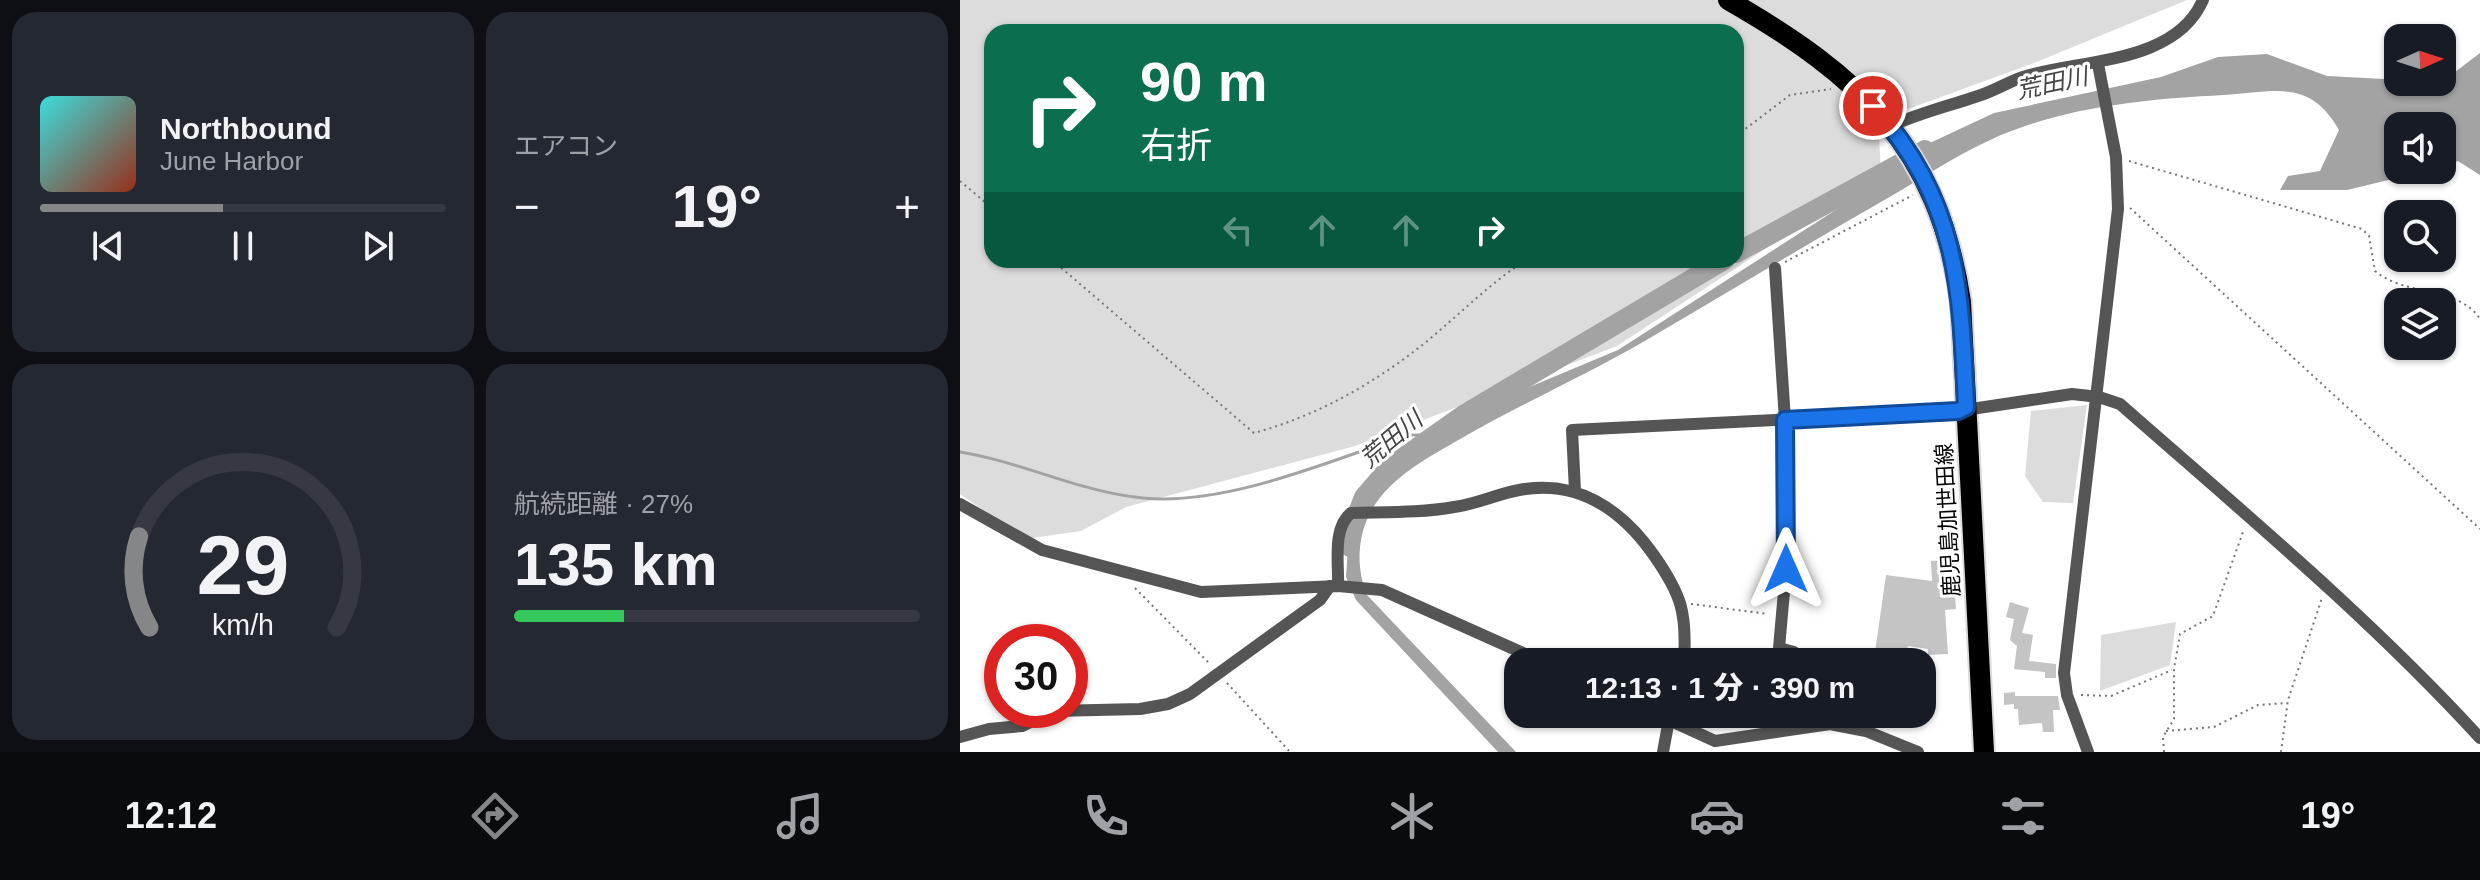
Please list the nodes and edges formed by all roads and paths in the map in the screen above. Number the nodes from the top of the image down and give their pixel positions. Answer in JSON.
{"nodes":[{"id":1,"x":1728,"y":0,"type":"edge"},
{"id":2,"x":2203,"y":0,"type":"edge"},
{"id":3,"x":2100,"y":70,"type":"junction"},
{"id":4,"x":1856,"y":86,"type":"junction"},
{"id":5,"x":1744,"y":130,"type":"edge"},
{"id":6,"x":1896,"y":132,"type":"junction"},
{"id":7,"x":2116,"y":157,"type":"junction"},
{"id":8,"x":960,"y":181,"type":"edge"},
{"id":9,"x":1929,"y":188,"type":"junction"},
{"id":10,"x":2118,"y":197,"type":"junction"},
{"id":11,"x":984,"y":201,"type":"edge"},
{"id":12,"x":1061,"y":268,"type":"edge"},
{"id":13,"x":1513,"y":268,"type":"edge"},
{"id":14,"x":1775,"y":268,"type":"joint"},
{"id":15,"x":2480,"y":319,"type":"edge"},
{"id":16,"x":2099,"y":397,"type":"junction"},
{"id":17,"x":1966,"y":407,"type":"junction"},
{"id":18,"x":1785,"y":420,"type":"junction"},
{"id":19,"x":1575,"y":491,"type":"junction"},
{"id":20,"x":960,"y":504,"type":"edge"},
{"id":21,"x":2249,"y":517,"type":"junction"},
{"id":22,"x":2480,"y":529,"type":"edge"},
{"id":23,"x":1120,"y":573,"type":"junction"},
{"id":24,"x":2326,"y":585,"type":"junction"},
{"id":25,"x":1336,"y":586,"type":"junction"},
{"id":26,"x":1683,"y":603,"type":"junction"},
{"id":27,"x":1781,"y":616,"type":"junction"},
{"id":28,"x":1511,"y":648,"type":"edge"},
{"id":29,"x":1685,"y":648,"type":"edge"},
{"id":30,"x":1779,"y":648,"type":"edge"},
{"id":31,"x":2174,"y":669,"type":"junction"},
{"id":32,"x":1217,"y":672,"type":"junction"},
{"id":33,"x":2067,"y":695,"type":"junction"},
{"id":34,"x":2288,"y":702,"type":"junction"},
{"id":35,"x":1664,"y":728,"type":"edge"},
{"id":36,"x":1688,"y":728,"type":"edge"},
{"id":37,"x":1772,"y":728,"type":"edge"},
{"id":38,"x":1851,"y":728,"type":"edge"},
{"id":39,"x":2166,"y":731,"type":"junction"},
{"id":40,"x":960,"y":737,"type":"edge"},
{"id":41,"x":2480,"y":738,"type":"edge"},
{"id":42,"x":1290,"y":752,"type":"edge"},
{"id":43,"x":1663,"y":752,"type":"edge"},
{"id":44,"x":1918,"y":752,"type":"edge"},
{"id":45,"x":1984,"y":752,"type":"edge"},
{"id":46,"x":2088,"y":752,"type":"edge"},
{"id":47,"x":2164,"y":752,"type":"edge"},
{"id":48,"x":2281,"y":752,"type":"edge"}],
"edges":[{"from":1,"to":4,"type":"main road","name":"鹿児島加世田線"},
{"from":2,"to":3,"type":"street"},
{"from":3,"to":6,"type":"street"},
{"from":3,"to":7,"type":"street"},
{"from":4,"to":5,"type":"path"},
{"from":4,"to":6,"type":"main road","name":"鹿児島加世田線"},
{"from":6,"to":9,"type":"main road","name":"鹿児島加世田線"},
{"from":7,"to":10,"type":"street"},
{"from":7,"to":15,"type":"path"},
{"from":8,"to":11,"type":"path"},
{"from":9,"to":14,"type":"path"},
{"from":9,"to":17,"type":"main road","name":"鹿児島加世田線"},
{"from":10,"to":16,"type":"street"},
{"from":10,"to":22,"type":"path"},
{"from":12,"to":13,"type":"path"},
{"from":14,"to":18,"type":"street"},
{"from":16,"to":17,"type":"street"},
{"from":16,"to":21,"type":"street"},
{"from":16,"to":33,"type":"street"},
{"from":17,"to":18,"type":"street"},
{"from":17,"to":45,"type":"main road","name":"鹿児島加世田線"},
{"from":18,"to":19,"type":"street"},
{"from":18,"to":27,"type":"street"},
{"from":19,"to":25,"type":"street"},
{"from":19,"to":26,"type":"street"},
{"from":20,"to":23,"type":"street"},
{"from":21,"to":24,"type":"street"},
{"from":21,"to":31,"type":"path"},
{"from":23,"to":25,"type":"street"},
{"from":23,"to":32,"type":"path"},
{"from":24,"to":34,"type":"path"},
{"from":24,"to":41,"type":"street"},
{"from":25,"to":28,"type":"street"},
{"from":25,"to":32,"type":"street"},
{"from":26,"to":27,"type":"path"},
{"from":26,"to":29,"type":"street"},
{"from":27,"to":30,"type":"street"},
{"from":31,"to":33,"type":"path"},
{"from":31,"to":39,"type":"path"},
{"from":32,"to":40,"type":"street"},
{"from":32,"to":42,"type":"path"},
{"from":33,"to":46,"type":"street"},
{"from":34,"to":39,"type":"path"},
{"from":34,"to":48,"type":"path"},
{"from":35,"to":43,"type":"street"},
{"from":36,"to":37,"type":"street"},
{"from":38,"to":44,"type":"street"},
{"from":39,"to":47,"type":"path"}]}
